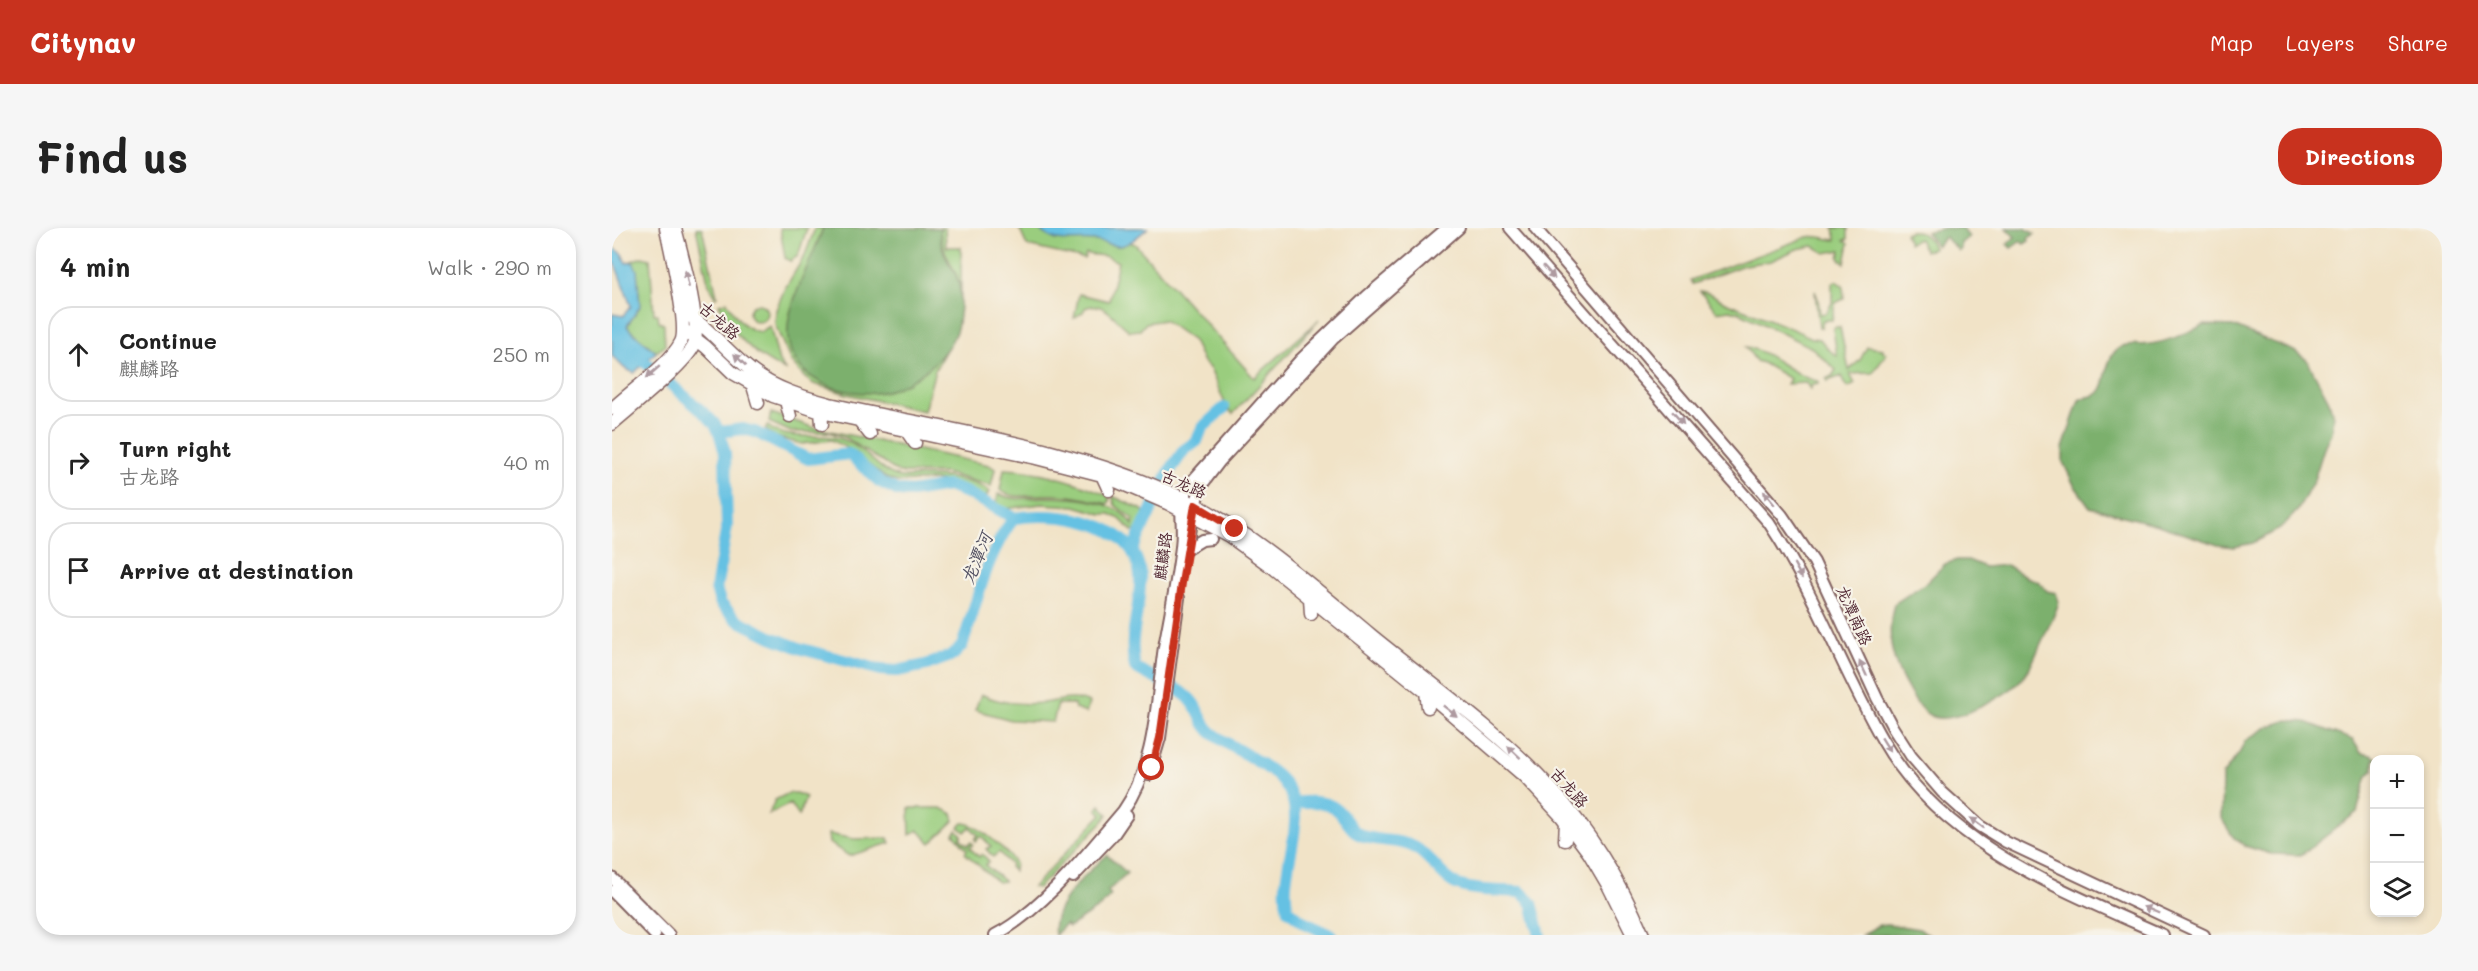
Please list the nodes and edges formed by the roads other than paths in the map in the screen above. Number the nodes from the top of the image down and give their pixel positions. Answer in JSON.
{"nodes":[{"id":1,"x":666,"y":228,"type":"edge"},
{"id":2,"x":675,"y":228,"type":"edge"},
{"id":3,"x":1447,"y":228,"type":"edge"},
{"id":4,"x":1459,"y":228,"type":"edge"},
{"id":5,"x":1510,"y":228,"type":"edge"},
{"id":6,"x":1535,"y":228,"type":"edge"},
{"id":7,"x":681,"y":310,"type":"junction"},
{"id":8,"x":694,"y":318,"type":"junction"},
{"id":9,"x":692,"y":334,"type":"junction"},
{"id":10,"x":771,"y":369,"type":"dead end"},
{"id":11,"x":776,"y":385,"type":"junction"},
{"id":12,"x":753,"y":386,"type":"junction"},
{"id":13,"x":640,"y":392,"type":"junction"},
{"id":14,"x":1658,"y":396,"type":"junction"},
{"id":15,"x":786,"y":401,"type":"junction"},
{"id":16,"x":758,"y":403,"type":"dead end"},
{"id":17,"x":865,"y":403,"type":"dead end"},
{"id":18,"x":613,"y":408,"type":"edge"},
{"id":19,"x":1657,"y":408,"type":"dead end"},
{"id":20,"x":872,"y":414,"type":"junction"},
{"id":21,"x":790,"y":416,"type":"dead end"},
{"id":22,"x":1712,"y":416,"type":"dead end"},
{"id":23,"x":859,"y":420,"type":"junction"},
{"id":24,"x":612,"y":424,"type":"edge"},
{"id":25,"x":906,"y":430,"type":"junction"},
{"id":26,"x":870,"y":434,"type":"dead end"},
{"id":27,"x":1713,"y":434,"type":"junction"},
{"id":28,"x":959,"y":441,"type":"junction"},
{"id":29,"x":915,"y":443,"type":"dead end"},
{"id":30,"x":1082,"y":451,"type":"dead end"},
{"id":31,"x":966,"y":454,"type":"dead end"},
{"id":32,"x":1088,"y":462,"type":"junction"},
{"id":33,"x":1102,"y":476,"type":"junction"},
{"id":34,"x":1109,"y":490,"type":"dead end"},
{"id":35,"x":1159,"y":494,"type":"junction"},
{"id":36,"x":1181,"y":504,"type":"junction"},
{"id":37,"x":1194,"y":510,"type":"junction"},
{"id":38,"x":1211,"y":539,"type":"dead end"},
{"id":39,"x":1187,"y":549,"type":"junction"},
{"id":40,"x":1277,"y":559,"type":"junction"},
{"id":41,"x":1271,"y":582,"type":"dead end"},
{"id":42,"x":1310,"y":598,"type":"junction"},
{"id":43,"x":1311,"y":614,"type":"dead end"},
{"id":44,"x":1348,"y":629,"type":"junction"},
{"id":45,"x":1350,"y":645,"type":"dead end"},
{"id":46,"x":1167,"y":662,"type":"junction"},
{"id":47,"x":1426,"y":692,"type":"junction"},
{"id":48,"x":1161,"y":703,"type":"junction"},
{"id":49,"x":1428,"y":707,"type":"dead end"},
{"id":50,"x":1566,"y":822,"type":"junction"},
{"id":51,"x":1565,"y":840,"type":"dead end"},
{"id":52,"x":2080,"y":877,"type":"junction"},
{"id":53,"x":612,"y":878,"type":"edge"},
{"id":54,"x":612,"y":891,"type":"edge"},
{"id":55,"x":2072,"y":893,"type":"junction"},
{"id":56,"x":1640,"y":904,"type":"dead end"},
{"id":57,"x":1637,"y":920,"type":"junction"},
{"id":58,"x":2198,"y":934,"type":"edge"},
{"id":59,"x":655,"y":935,"type":"edge"},
{"id":60,"x":669,"y":935,"type":"edge"},
{"id":61,"x":995,"y":935,"type":"edge"},
{"id":62,"x":1008,"y":935,"type":"edge"},
{"id":63,"x":1633,"y":935,"type":"edge"},
{"id":64,"x":1643,"y":935,"type":"edge"},
{"id":65,"x":2163,"y":935,"type":"edge"}],
"edges":[{"from":1,"to":7,"type":"main road"},
{"from":8,"to":2,"type":"main road","one_way":true},
{"from":3,"to":36,"type":"main road"},
{"from":4,"to":37,"type":"main road","name":"麒麟路"},
{"from":5,"to":14,"type":"main road","name":"龙潭南路","one_way":true},
{"from":6,"to":27,"type":"main road","name":"龙潭南路"},
{"from":7,"to":8,"type":"main road","name":"古龙路"},
{"from":7,"to":9,"type":"main road"},
{"from":8,"to":9,"type":"main road"},
{"from":11,"to":8,"type":"main road","name":"古龙路","one_way":true},
{"from":9,"to":12,"type":"main road","name":"古龙路"},
{"from":9,"to":13,"type":"main road"},
{"from":10,"to":11,"type":"main road"},
{"from":11,"to":20,"type":"main road","name":"古龙路"},
{"from":12,"to":15,"type":"main road","name":"古龙路"},
{"from":12,"to":16,"type":"main road"},
{"from":13,"to":18,"type":"main road"},
{"from":13,"to":24,"type":"main road"},
{"from":14,"to":19,"type":"main road"},
{"from":14,"to":55,"type":"main road","name":"龙潭南路","one_way":true},
{"from":15,"to":21,"type":"main road"},
{"from":15,"to":23,"type":"main road","name":"古龙路"},
{"from":17,"to":20,"type":"main road"},
{"from":20,"to":32,"type":"main road","name":"古龙路"},
{"from":22,"to":27,"type":"main road"},
{"from":23,"to":25,"type":"main road","name":"古龙路"},
{"from":23,"to":26,"type":"main road"},
{"from":25,"to":28,"type":"main road","name":"古龙路"},
{"from":25,"to":29,"type":"main road"},
{"from":52,"to":27,"type":"main road","name":"龙潭南路","one_way":true},
{"from":28,"to":31,"type":"main road"},
{"from":28,"to":33,"type":"main road","name":"古龙路"},
{"from":30,"to":32,"type":"main road"},
{"from":32,"to":35,"type":"main road","name":"古龙路"},
{"from":33,"to":34,"type":"main road"},
{"from":33,"to":35,"type":"main road","name":"古龙路"},
{"from":35,"to":36,"type":"main road","name":"古龙路"},
{"from":36,"to":37,"type":"main road","name":"古龙路"},
{"from":36,"to":46,"type":"main road","name":"麒麟路"},
{"from":37,"to":39,"type":"main road","name":"麒麟路"},
{"from":37,"to":40,"type":"main road","name":"古龙路"},
{"from":38,"to":39,"type":"main road"},
{"from":39,"to":46,"type":"main road","name":"麒麟路"},
{"from":40,"to":41,"type":"main road"},
{"from":40,"to":42,"type":"main road","name":"古龙路"},
{"from":57,"to":40,"type":"main road","name":"古龙路","one_way":true},
{"from":42,"to":43,"type":"main road"},
{"from":42,"to":44,"type":"main road","name":"古龙路"},
{"from":44,"to":45,"type":"main road"},
{"from":44,"to":47,"type":"main road","name":"古龙路"},
{"from":46,"to":48,"type":"main road","name":"麒麟路"},
{"from":47,"to":49,"type":"main road"},
{"from":47,"to":50,"type":"main road","name":"古龙路","one_way":true},
{"from":48,"to":61,"type":"main road","name":"麒麟路"},
{"from":48,"to":62,"type":"main road","name":"麒麟路"},
{"from":50,"to":51,"type":"main road"},
{"from":50,"to":63,"type":"main road","name":"古龙路"},
{"from":52,"to":55,"type":"main road"},
{"from":58,"to":52,"type":"main road","name":"龙潭南路","one_way":true},
{"from":53,"to":60,"type":"main road"},
{"from":54,"to":59,"type":"main road"},
{"from":55,"to":65,"type":"main road","name":"龙潭南路"},
{"from":56,"to":57,"type":"main road"},
{"from":57,"to":64,"type":"main road","name":"古龙路"}]}
